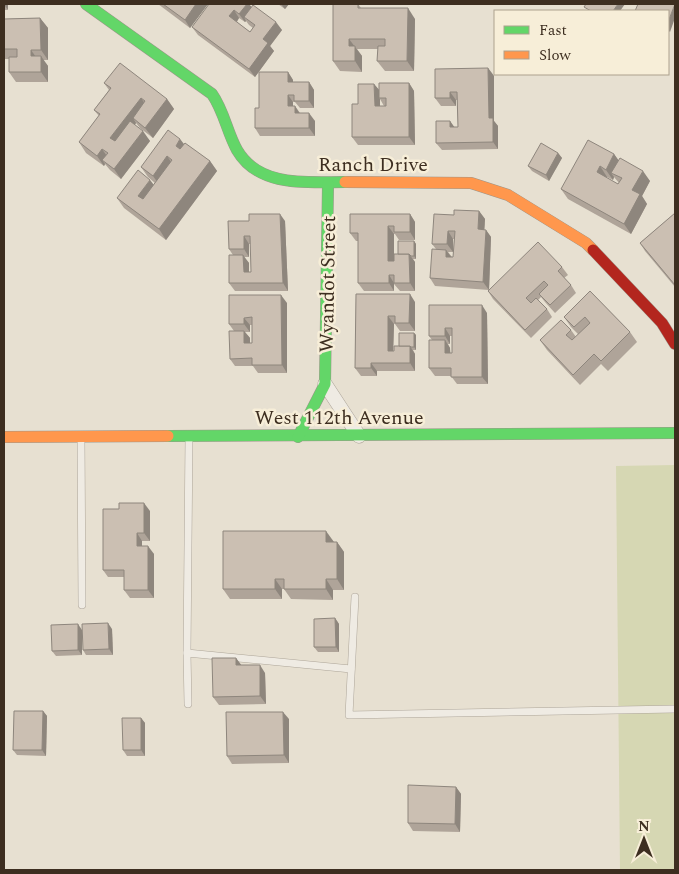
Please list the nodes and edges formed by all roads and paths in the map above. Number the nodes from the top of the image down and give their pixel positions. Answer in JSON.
{"nodes":[{"id":1,"x":86,"y":4,"type":"edge"},
{"id":2,"x":328,"y":184,"type":"junction"},
{"id":3,"x":675,"y":344,"type":"edge"},
{"id":4,"x":325,"y":384,"type":"junction"},
{"id":5,"x":675,"y":433,"type":"edge"},
{"id":6,"x":189,"y":436,"type":"junction"},
{"id":7,"x":298,"y":436,"type":"junction"},
{"id":8,"x":359,"y":436,"type":"junction"},
{"id":9,"x":4,"y":437,"type":"edge"},
{"id":10,"x":81,"y":437,"type":"junction"},
{"id":11,"x":355,"y":597,"type":"dead end"},
{"id":12,"x":82,"y":605,"type":"dead end"},
{"id":13,"x":187,"y":653,"type":"junction"},
{"id":14,"x":351,"y":669,"type":"junction"},
{"id":15,"x":188,"y":704,"type":"dead end"},
{"id":16,"x":675,"y":709,"type":"edge"}],
"edges":[{"from":1,"to":2,"type":"street","name":"Ranch Drive"},
{"from":2,"to":3,"type":"street","name":"Ranch Drive"},
{"from":2,"to":4,"type":"street","name":"Wyandot Street"},
{"from":4,"to":7,"type":"street","name":"Wyandot Street"},
{"from":4,"to":8,"type":"street"},
{"from":5,"to":8,"type":"street","name":"West 112th Avenue"},
{"from":6,"to":7,"type":"street","name":"West 112th Avenue"},
{"from":6,"to":10,"type":"street","name":"West 112th Avenue"},
{"from":6,"to":13,"type":"lane"},
{"from":7,"to":8,"type":"street","name":"West 112th Avenue"},
{"from":9,"to":10,"type":"street","name":"West 112th Avenue"},
{"from":10,"to":12,"type":"lane"},
{"from":11,"to":14,"type":"lane"},
{"from":13,"to":14,"type":"lane"},
{"from":13,"to":15,"type":"lane"},
{"from":14,"to":16,"type":"lane"}]}
